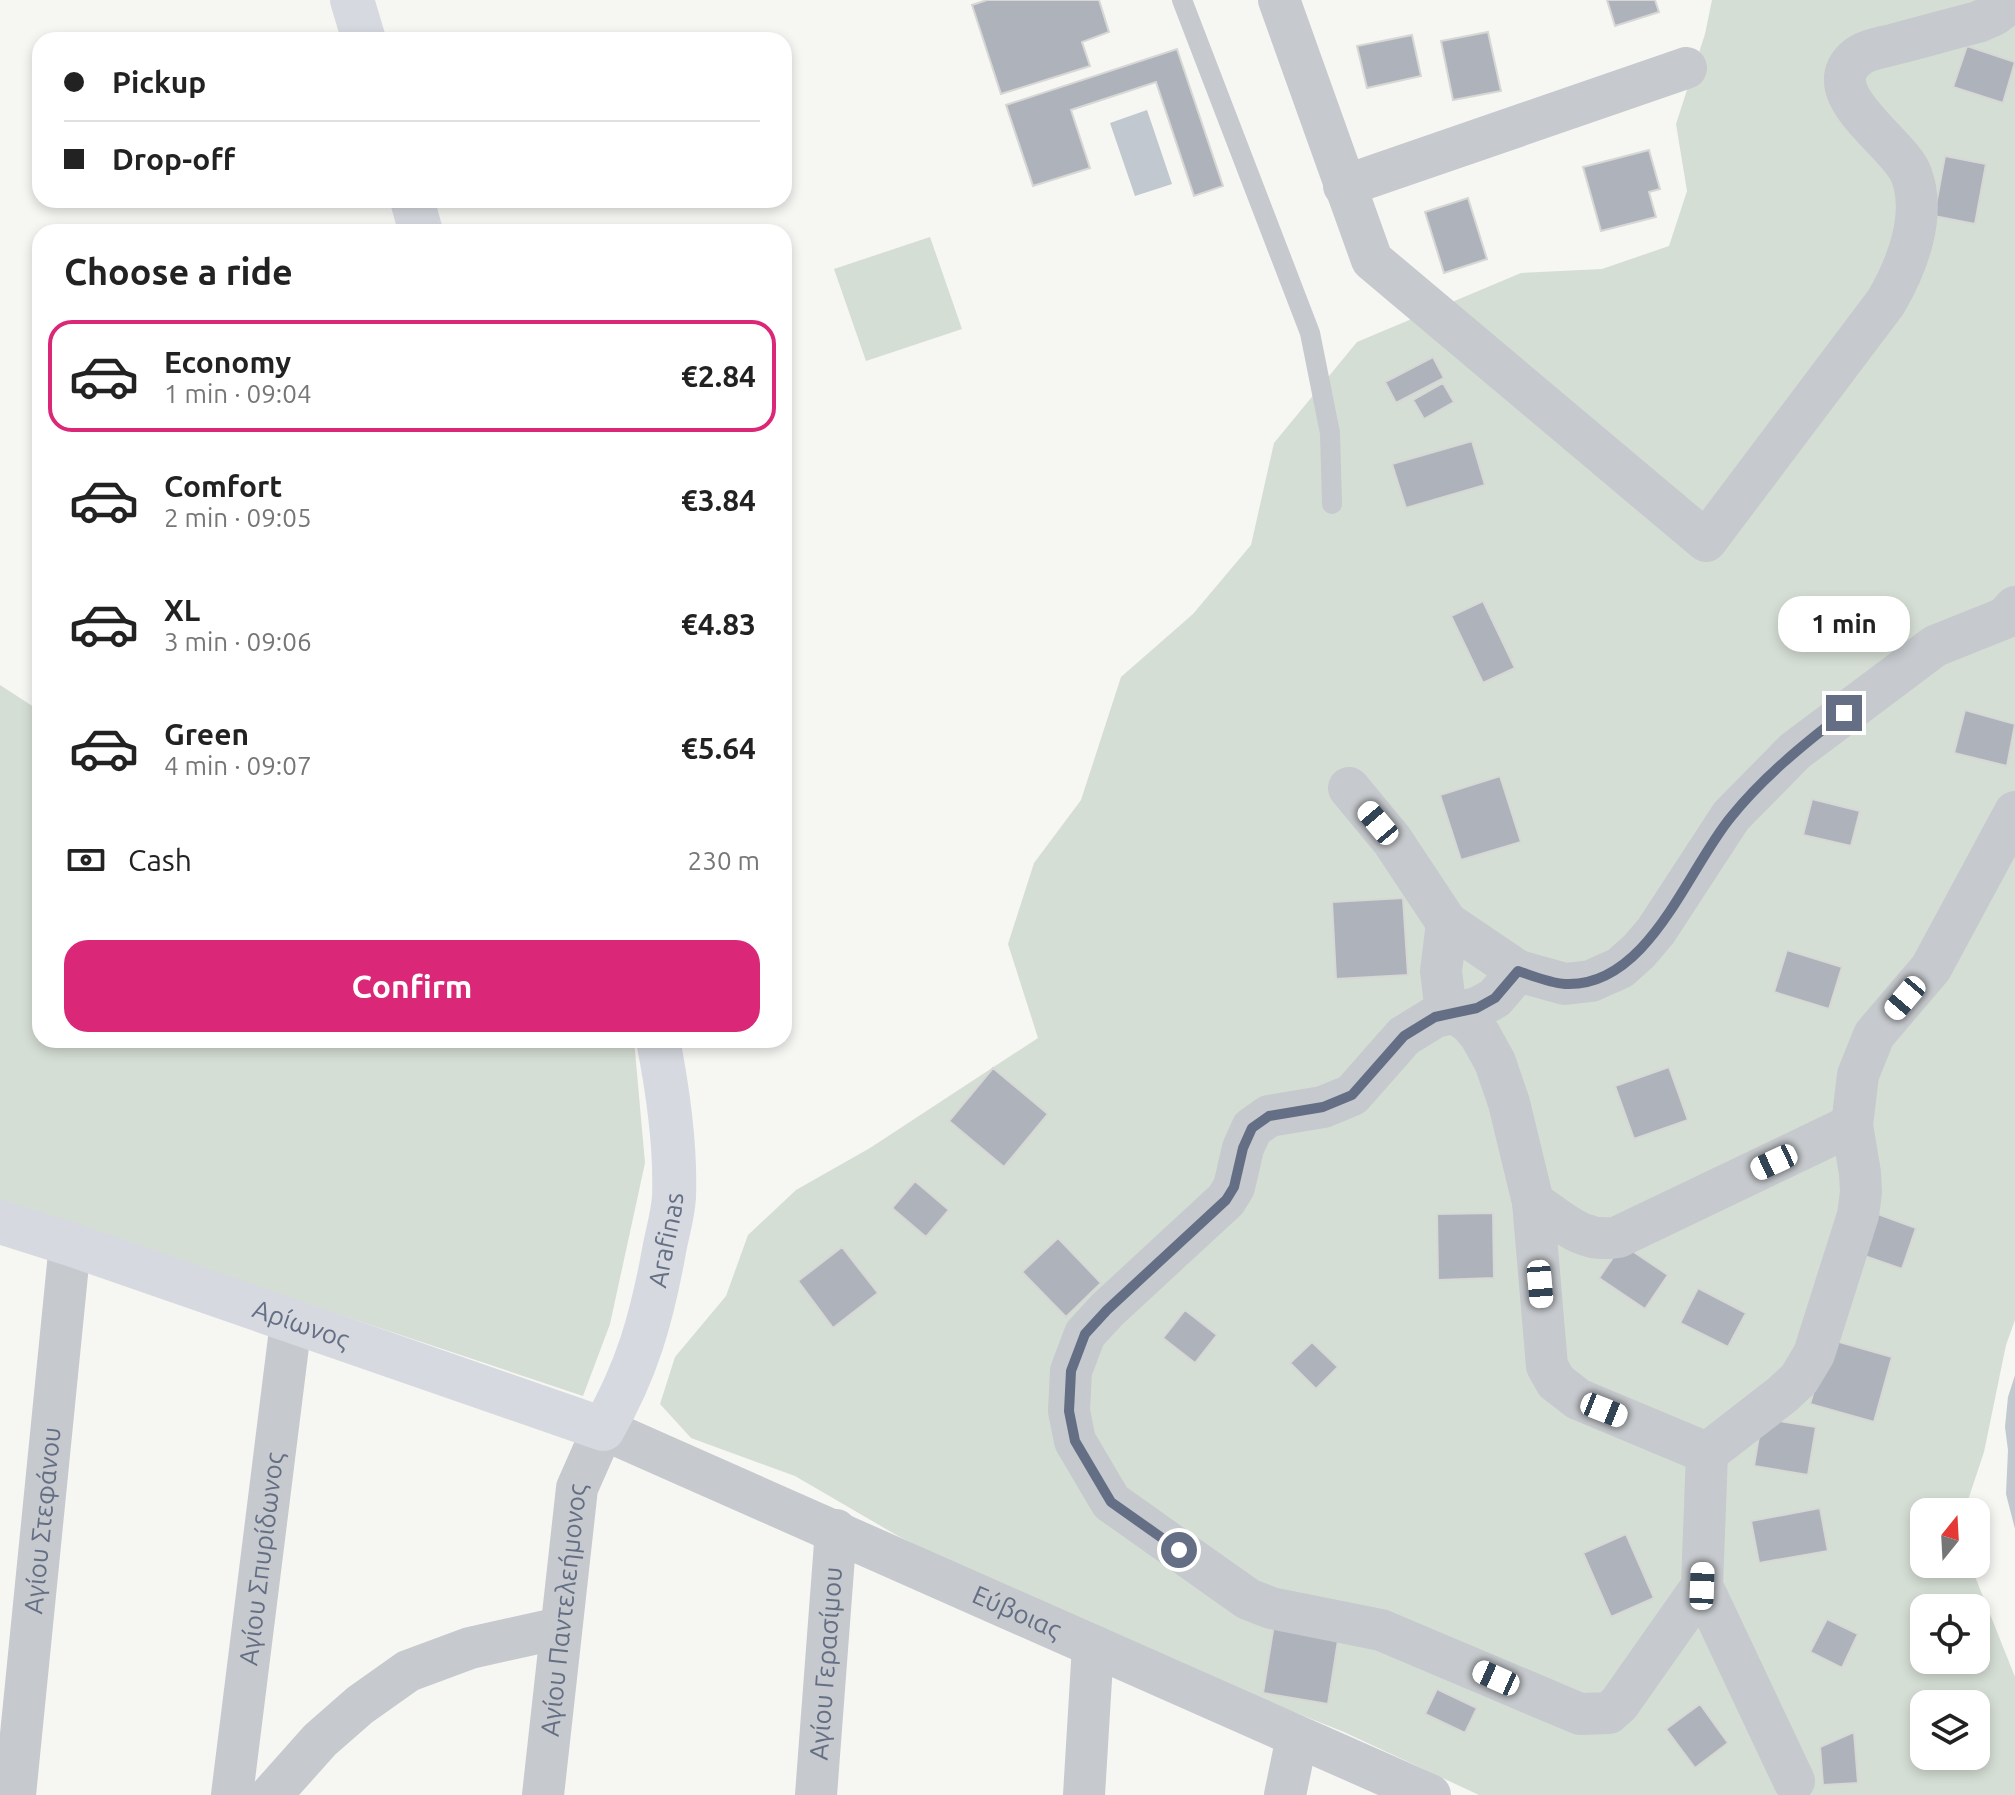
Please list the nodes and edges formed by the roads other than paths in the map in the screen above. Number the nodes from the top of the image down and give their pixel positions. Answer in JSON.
{"nodes":[{"id":1,"x":352,"y":0,"type":"edge"},
{"id":2,"x":1182,"y":0,"type":"edge"},
{"id":3,"x":1279,"y":0,"type":"edge"},
{"id":4,"x":2014,"y":0,"type":"edge"},
{"id":5,"x":362,"y":32,"type":"edge"},
{"id":6,"x":1686,"y":68,"type":"dead end"},
{"id":7,"x":1344,"y":186,"type":"junction"},
{"id":8,"x":1332,"y":504,"type":"dead end"},
{"id":9,"x":2015,"y":607,"type":"edge"},
{"id":10,"x":1349,"y":788,"type":"dead end"},
{"id":11,"x":2015,"y":812,"type":"edge"},
{"id":12,"x":1447,"y":923,"type":"junction"},
{"id":13,"x":1518,"y":971,"type":"junction"},
{"id":14,"x":1455,"y":1013,"type":"junction"},
{"id":15,"x":659,"y":1048,"type":"edge"},
{"id":16,"x":1852,"y":1125,"type":"junction"},
{"id":17,"x":1533,"y":1202,"type":"junction"},
{"id":18,"x":0,"y":1222,"type":"edge"},
{"id":19,"x":70,"y":1244,"type":"junction"},
{"id":20,"x":291,"y":1322,"type":"junction"},
{"id":21,"x":603,"y":1429,"type":"junction"},
{"id":22,"x":1707,"y":1453,"type":"junction"},
{"id":23,"x":836,"y":1530,"type":"junction"},
{"id":24,"x":1702,"y":1586,"type":"junction"},
{"id":25,"x":560,"y":1628,"type":"junction"},
{"id":26,"x":1093,"y":1646,"type":"junction"},
{"id":27,"x":1297,"y":1737,"type":"junction"},
{"id":28,"x":1794,"y":1781,"type":"dead end"},
{"id":29,"x":15,"y":1795,"type":"edge"},
{"id":30,"x":232,"y":1795,"type":"edge"},
{"id":31,"x":271,"y":1795,"type":"edge"},
{"id":32,"x":543,"y":1795,"type":"edge"},
{"id":33,"x":816,"y":1795,"type":"edge"},
{"id":34,"x":1084,"y":1795,"type":"edge"},
{"id":35,"x":1285,"y":1795,"type":"edge"},
{"id":36,"x":1430,"y":1795,"type":"edge"}],
"edges":[{"from":1,"to":5,"type":"main road"},
{"from":2,"to":8,"type":"lane"},
{"from":3,"to":7,"type":"street"},
{"from":4,"to":7,"type":"street"},
{"from":6,"to":7,"type":"street"},
{"from":9,"to":13,"type":"street"},
{"from":10,"to":12,"type":"street"},
{"from":11,"to":16,"type":"street"},
{"from":12,"to":13,"type":"street"},
{"from":12,"to":14,"type":"street"},
{"from":13,"to":14,"type":"street"},
{"from":14,"to":17,"type":"street"},
{"from":14,"to":24,"type":"street"},
{"from":15,"to":21,"type":"main road","name":"Arafinas"},
{"from":16,"to":17,"type":"street"},
{"from":16,"to":22,"type":"street"},
{"from":17,"to":22,"type":"street"},
{"from":18,"to":19,"type":"main road","name":"Αρίωνος"},
{"from":19,"to":20,"type":"main road","name":"Αρίωνος"},
{"from":19,"to":29,"type":"street","name":"Αγίου Στεφάνου"},
{"from":20,"to":21,"type":"main road","name":"Αρίωνος"},
{"from":20,"to":30,"type":"street","name":"Αγίου Σπυρίδωνος"},
{"from":21,"to":23,"type":"street","name":"Εύβοιας"},
{"from":21,"to":25,"type":"street","name":"Αγίου Παντελεήμονος"},
{"from":22,"to":24,"type":"street"},
{"from":23,"to":26,"type":"street","name":"Εύβοιας"},
{"from":23,"to":33,"type":"street","name":"Αγίου Γερασίμου"},
{"from":24,"to":28,"type":"street"},
{"from":25,"to":31,"type":"street"},
{"from":25,"to":32,"type":"street","name":"Αγίου Παντελεήμονος"},
{"from":26,"to":27,"type":"street","name":"Εύβοιας"},
{"from":26,"to":34,"type":"street"},
{"from":27,"to":35,"type":"street"},
{"from":27,"to":36,"type":"street","name":"Εύβοιας"}]}
